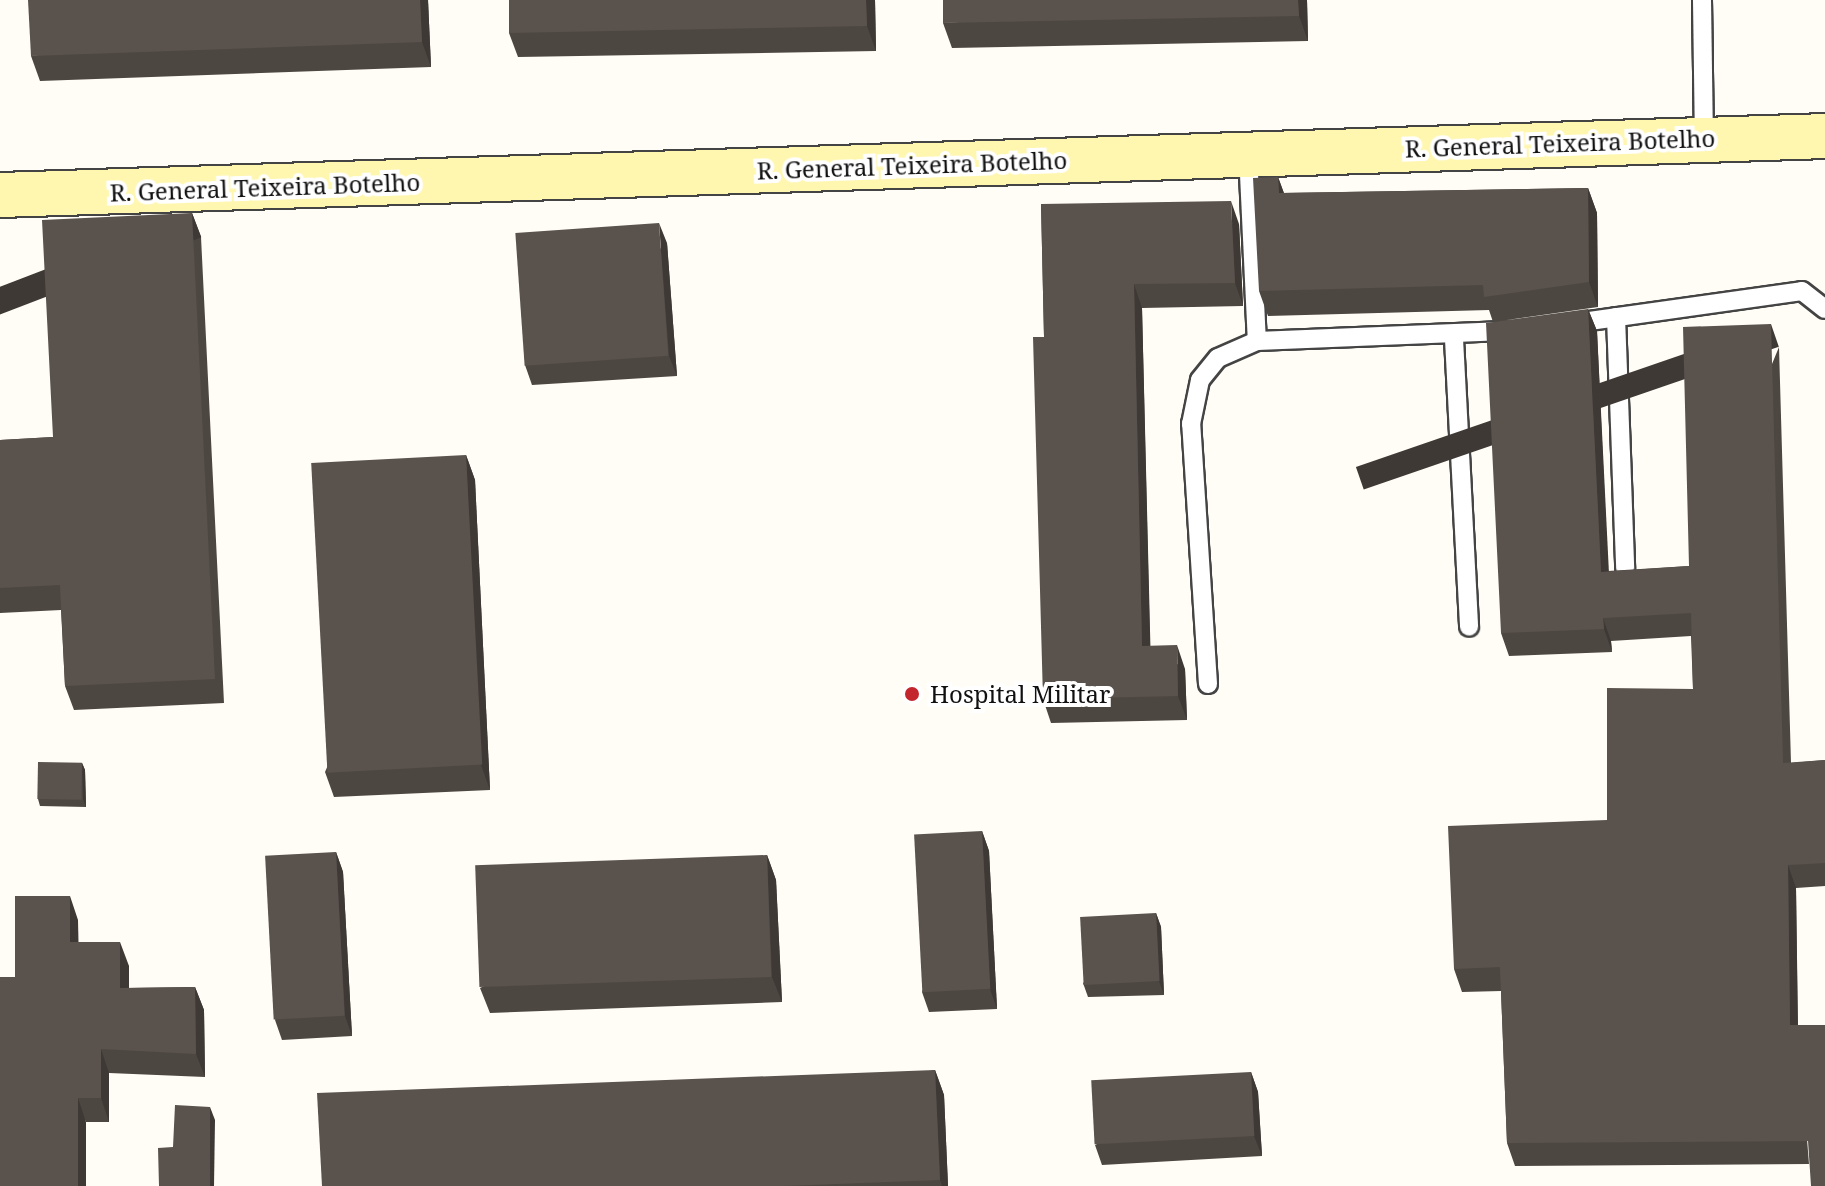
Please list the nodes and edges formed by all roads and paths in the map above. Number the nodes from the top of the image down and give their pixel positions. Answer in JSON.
{"nodes":[{"id":1,"x":1702,"y":0,"type":"edge"},
{"id":2,"x":1825,"y":136,"type":"edge"},
{"id":3,"x":1704,"y":138,"type":"junction"},
{"id":4,"x":1248,"y":153,"type":"junction"},
{"id":5,"x":0,"y":195,"type":"edge"},
{"id":6,"x":1825,"y":309,"type":"edge"},
{"id":7,"x":1616,"y":317,"type":"junction"},
{"id":8,"x":1454,"y":339,"type":"junction"},
{"id":9,"x":1257,"y":341,"type":"junction"},
{"id":10,"x":1625,"y":568,"type":"edge"},
{"id":11,"x":1469,"y":627,"type":"dead end"},
{"id":12,"x":1208,"y":684,"type":"dead end"}],
"edges":[{"from":1,"to":3,"type":"lane"},
{"from":2,"to":3,"type":"street","name":"R. General Teixeira Botelho"},
{"from":3,"to":4,"type":"street","name":"R. General Teixeira Botelho"},
{"from":4,"to":5,"type":"street","name":"R. General Teixeira Botelho"},
{"from":4,"to":9,"type":"lane"},
{"from":6,"to":7,"type":"lane"},
{"from":7,"to":8,"type":"lane"},
{"from":7,"to":10,"type":"lane"},
{"from":8,"to":9,"type":"lane"},
{"from":8,"to":11,"type":"lane"},
{"from":9,"to":12,"type":"lane"}]}
